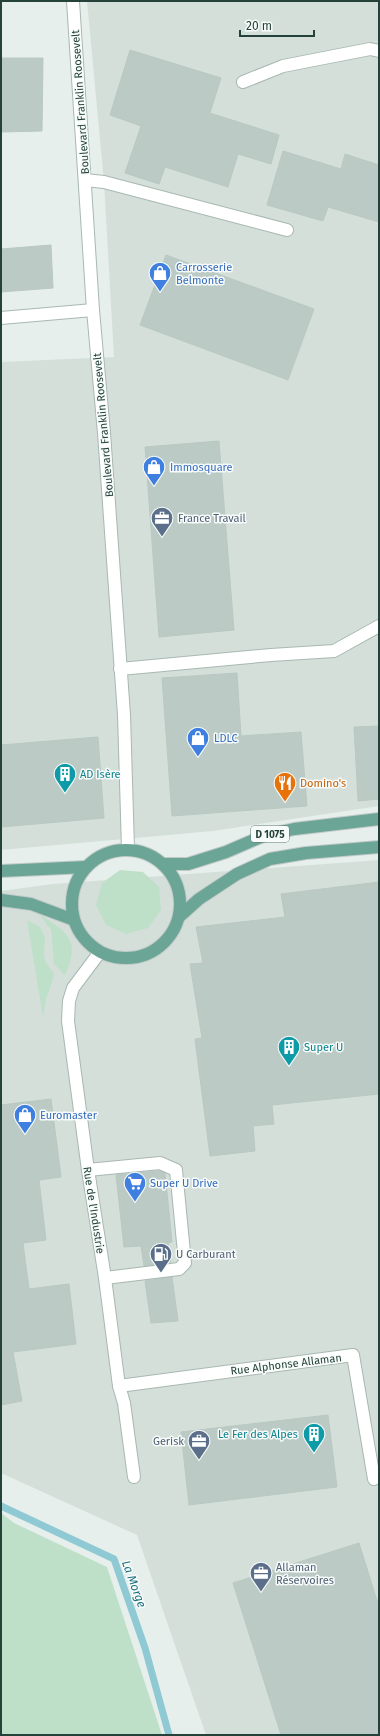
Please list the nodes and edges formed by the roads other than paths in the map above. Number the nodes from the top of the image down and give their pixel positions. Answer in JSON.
{"nodes":[{"id":1,"x":74,"y":1,"type":"edge"},
{"id":2,"x":379,"y":51,"type":"edge"},
{"id":3,"x":243,"y":82,"type":"dead end"},
{"id":4,"x":85,"y":180,"type":"junction"},
{"id":5,"x":287,"y":230,"type":"dead end"},
{"id":6,"x":93,"y":310,"type":"junction"},
{"id":7,"x":1,"y":318,"type":"edge"},
{"id":8,"x":379,"y":626,"type":"edge"},
{"id":9,"x":120,"y":669,"type":"junction"},
{"id":10,"x":379,"y":819,"type":"edge"},
{"id":11,"x":379,"y":846,"type":"edge"},
{"id":12,"x":128,"y":849,"type":"junction"},
{"id":13,"x":165,"y":864,"type":"junction"},
{"id":14,"x":86,"y":867,"type":"junction"},
{"id":15,"x":1,"y":871,"type":"edge"},
{"id":16,"x":1,"y":900,"type":"edge"},
{"id":17,"x":180,"y":916,"type":"junction"},
{"id":18,"x":74,"y":920,"type":"junction"},
{"id":19,"x":100,"y":952,"type":"junction"},
{"id":20,"x":88,"y":1170,"type":"junction"},
{"id":21,"x":105,"y":1278,"type":"junction"},
{"id":22,"x":119,"y":1386,"type":"junction"},
{"id":23,"x":134,"y":1477,"type":"dead end"},
{"id":24,"x":374,"y":1479,"type":"dead end"}],
"edges":[{"from":1,"to":4,"type":"street","name":"Boulevard Franklin Roosevelt"},
{"from":2,"to":3,"type":"street"},
{"from":4,"to":5,"type":"street"},
{"from":4,"to":6,"type":"street","name":"Boulevard Franklin Roosevelt"},
{"from":6,"to":7,"type":"street"},
{"from":6,"to":9,"type":"street","name":"Boulevard Franklin Roosevelt"},
{"from":8,"to":9,"type":"street"},
{"from":9,"to":12,"type":"street","name":"Boulevard Franklin Roosevelt"},
{"from":10,"to":13,"type":"main road","number":"D 1075"},
{"from":11,"to":17,"type":"main road","number":"D 1075"},
{"from":12,"to":13,"type":"main road"},
{"from":12,"to":14,"type":"main road"},
{"from":13,"to":17,"type":"main road"},
{"from":14,"to":15,"type":"main road"},
{"from":14,"to":18,"type":"main road"},
{"from":16,"to":18,"type":"main road"},
{"from":17,"to":19,"type":"main road"},
{"from":18,"to":19,"type":"main road"},
{"from":19,"to":20,"type":"street","name":"Rue de l'Industrie"},
{"from":20,"to":21,"type":"street","name":"Rue de l'Industrie"},
{"from":20,"to":21,"type":"street"},
{"from":21,"to":22,"type":"street","name":"Rue de l'Industrie"},
{"from":22,"to":23,"type":"street","name":"Rue de l'Industrie"},
{"from":22,"to":24,"type":"street","name":"Rue Alphonse Allaman"}]}
